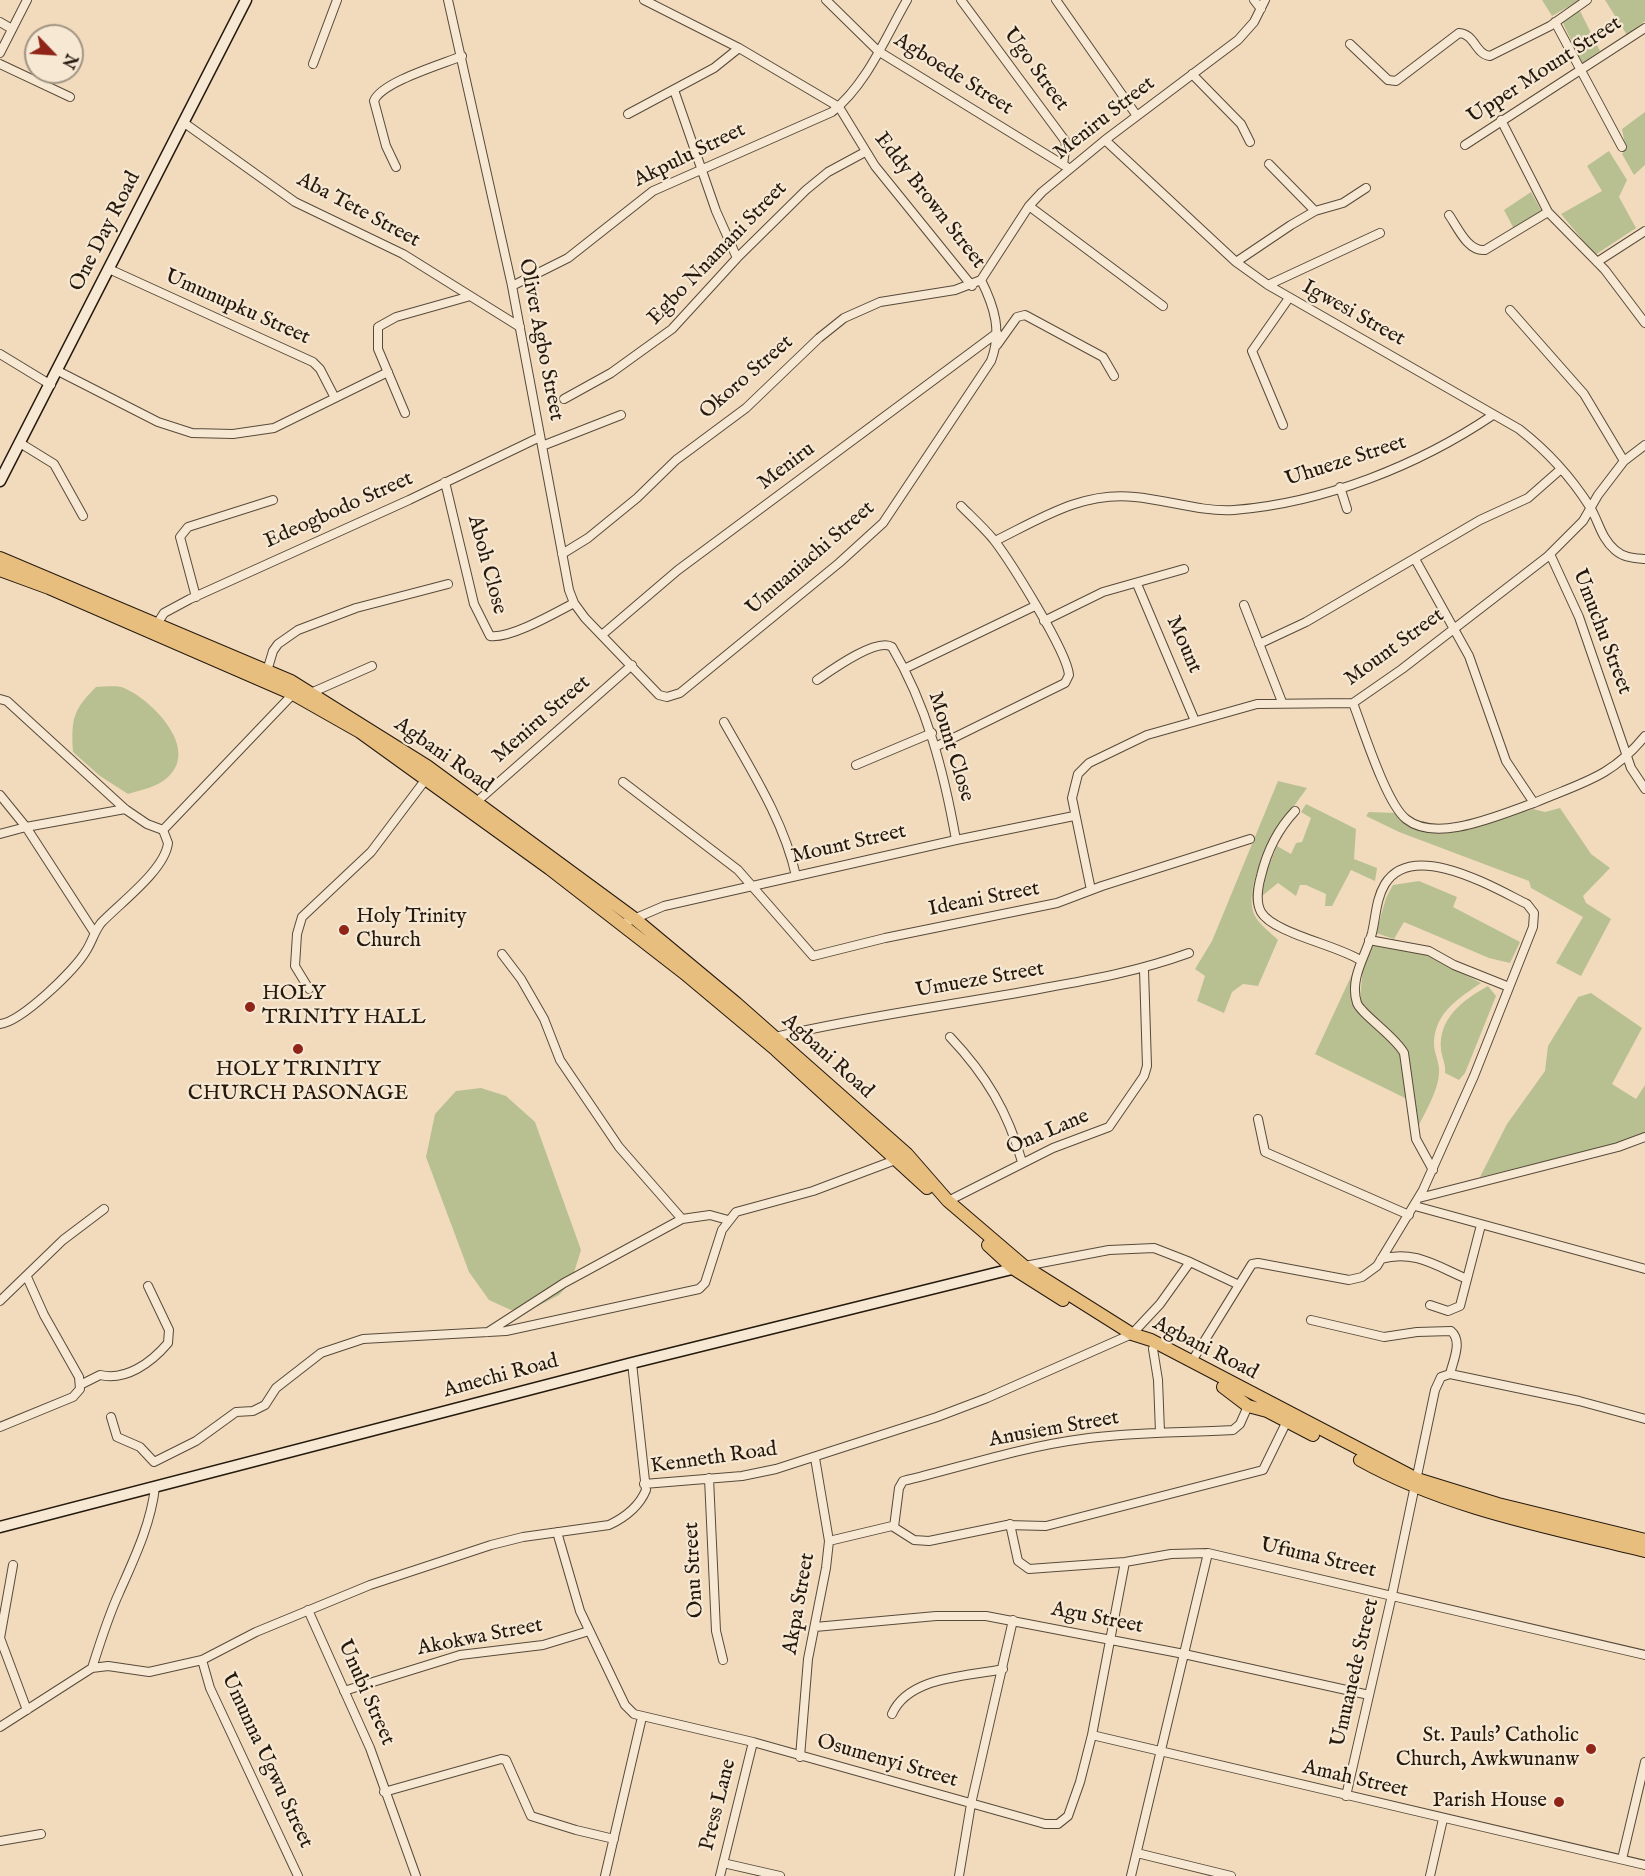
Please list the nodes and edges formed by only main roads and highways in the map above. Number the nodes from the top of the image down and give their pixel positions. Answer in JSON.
{"nodes":[{"id":1,"x":246,"y":0,"type":"edge"},
{"id":2,"x":0,"y":482,"type":"edge"},
{"id":3,"x":0,"y":558,"type":"edge"},
{"id":4,"x":0,"y":570,"type":"edge"},
{"id":5,"x":473,"y":806,"type":"junction"},
{"id":6,"x":902,"y":1157,"type":"junction"},
{"id":7,"x":1019,"y":1268,"type":"junction"},
{"id":8,"x":1130,"y":1335,"type":"junction"},
{"id":9,"x":1416,"y":1484,"type":"junction"},
{"id":10,"x":0,"y":1527,"type":"edge"},
{"id":11,"x":1645,"y":1540,"type":"edge"},
{"id":12,"x":1645,"y":1551,"type":"edge"}],
"edges":[{"from":1,"to":2,"type":"main road","name":"One Day Road"},
{"from":3,"to":5,"type":"main road","name":"Agbani Road"},
{"from":4,"to":5,"type":"main road","name":"Agbani Road"},
{"from":5,"to":6,"type":"main road","name":"Agbani Road"},
{"from":5,"to":6,"type":"main road","name":"Agbani Road"},
{"from":6,"to":7,"type":"main road","name":"Agbani Road"},
{"from":6,"to":7,"type":"main road","name":"Agbani Road"},
{"from":7,"to":8,"type":"main road","name":"Agbani Road"},
{"from":7,"to":10,"type":"main road","name":"Amechi Road"},
{"from":8,"to":9,"type":"main road","name":"Agbani Road"},
{"from":8,"to":9,"type":"main road","name":"Agbani Road"},
{"from":9,"to":11,"type":"main road","name":"Agbani Road"},
{"from":9,"to":12,"type":"main road","name":"Agbani Road"}]}
